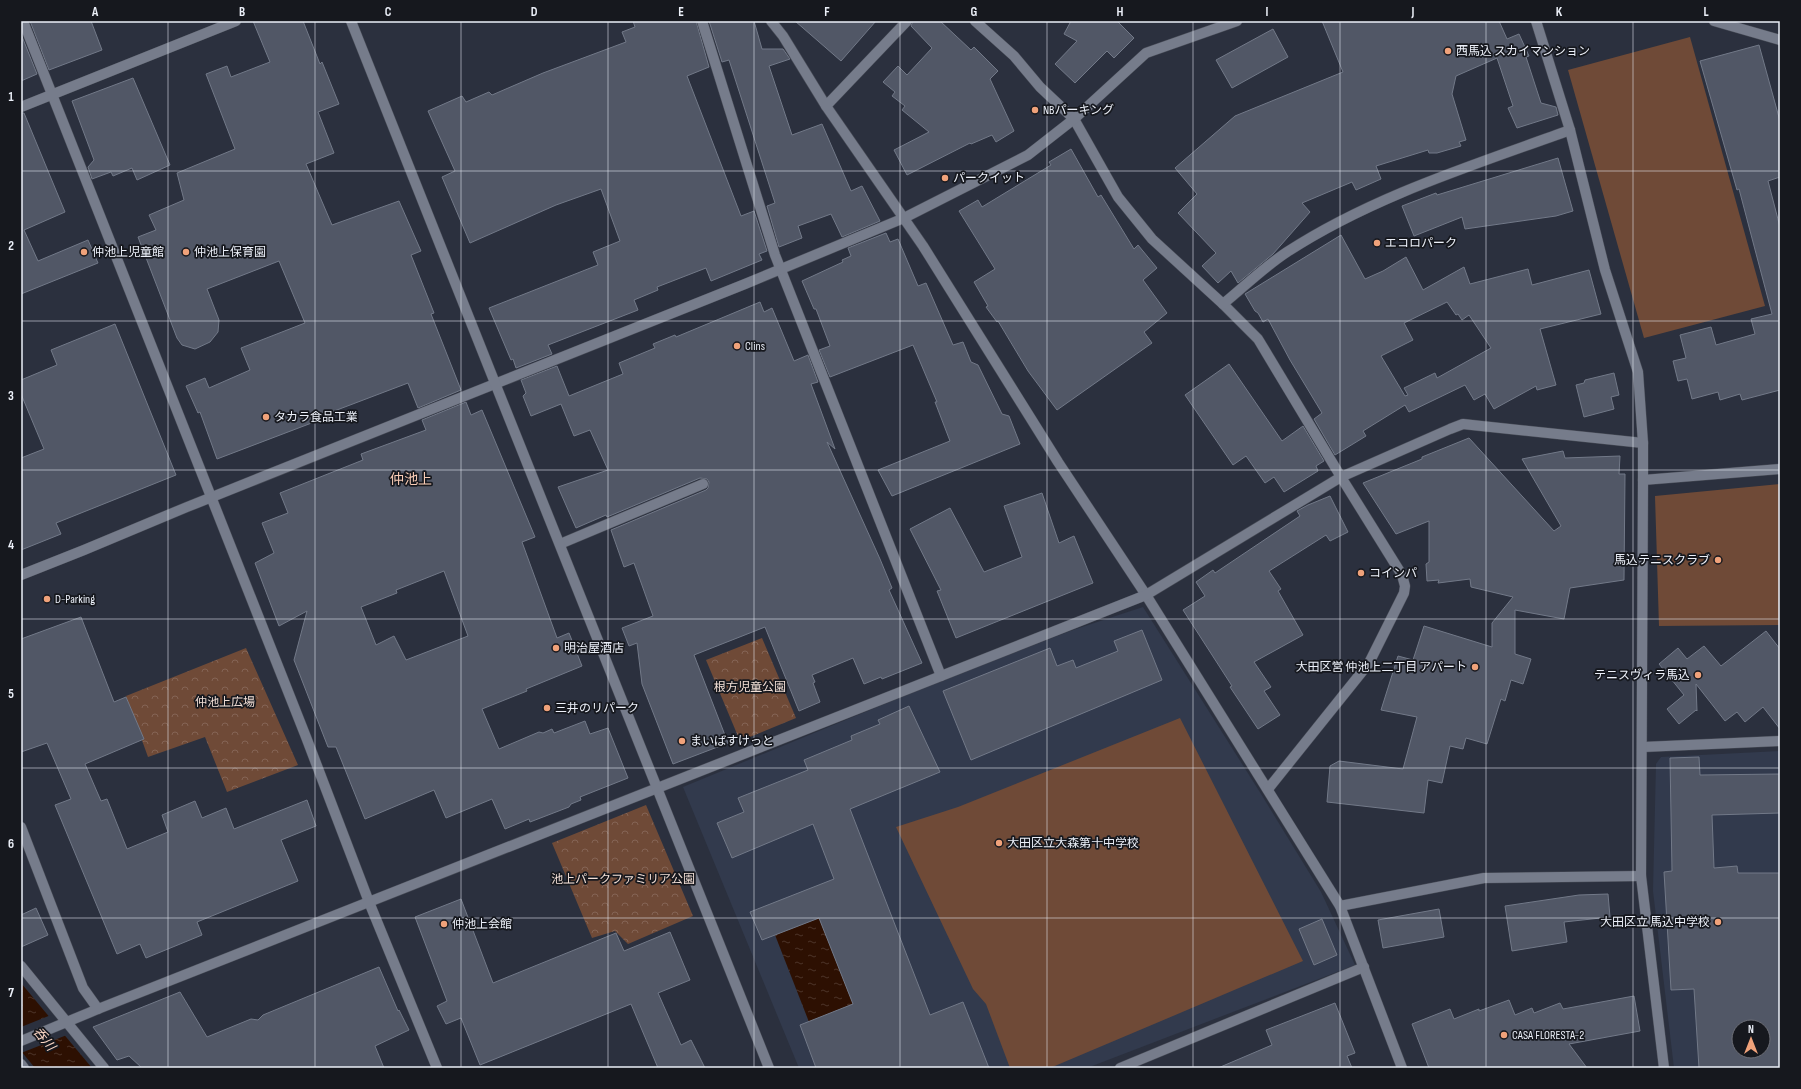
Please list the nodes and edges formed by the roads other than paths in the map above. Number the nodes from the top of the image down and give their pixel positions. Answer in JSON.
{"nodes":[{"id":1,"x":23,"y":21,"type":"edge"},
{"id":2,"x":236,"y":21,"type":"edge"},
{"id":3,"x":351,"y":21,"type":"edge"},
{"id":4,"x":702,"y":21,"type":"edge"},
{"id":5,"x":771,"y":21,"type":"edge"},
{"id":6,"x":907,"y":21,"type":"edge"},
{"id":7,"x":975,"y":21,"type":"edge"},
{"id":8,"x":1237,"y":21,"type":"edge"},
{"id":9,"x":1536,"y":21,"type":"edge"},
{"id":10,"x":1714,"y":21,"type":"edge"},
{"id":11,"x":1780,"y":40,"type":"edge"},
{"id":12,"x":53,"y":94,"type":"junction"},
{"id":13,"x":826,"y":106,"type":"junction"},
{"id":14,"x":21,"y":107,"type":"edge"},
{"id":15,"x":1074,"y":119,"type":"junction"},
{"id":16,"x":1570,"y":130,"type":"junction"},
{"id":17,"x":904,"y":218,"type":"junction"},
{"id":18,"x":781,"y":270,"type":"junction"},
{"id":19,"x":1223,"y":304,"type":"junction"},
{"id":20,"x":494,"y":384,"type":"junction"},
{"id":21,"x":1643,"y":442,"type":"junction"},
{"id":22,"x":1780,"y":469,"type":"edge"},
{"id":23,"x":1341,"y":477,"type":"junction"},
{"id":24,"x":1643,"y":480,"type":"junction"},
{"id":25,"x":703,"y":484,"type":"dead end"},
{"id":26,"x":211,"y":498,"type":"junction"},
{"id":27,"x":560,"y":544,"type":"junction"},
{"id":28,"x":21,"y":575,"type":"edge"},
{"id":29,"x":1146,"y":595,"type":"junction"},
{"id":30,"x":941,"y":676,"type":"junction"},
{"id":31,"x":1780,"y":742,"type":"edge"},
{"id":32,"x":1643,"y":747,"type":"junction"},
{"id":33,"x":657,"y":788,"type":"junction"},
{"id":34,"x":1268,"y":789,"type":"junction"},
{"id":35,"x":21,"y":827,"type":"edge"},
{"id":36,"x":1641,"y":876,"type":"junction"},
{"id":37,"x":369,"y":902,"type":"junction"},
{"id":38,"x":1340,"y":906,"type":"junction"},
{"id":39,"x":21,"y":966,"type":"edge"},
{"id":40,"x":1364,"y":967,"type":"junction"},
{"id":41,"x":98,"y":1009,"type":"junction"},
{"id":42,"x":63,"y":1024,"type":"junction"},
{"id":43,"x":21,"y":1041,"type":"edge"},
{"id":44,"x":21,"y":1064,"type":"edge"},
{"id":45,"x":24,"y":1068,"type":"edge"},
{"id":46,"x":104,"y":1068,"type":"edge"},
{"id":47,"x":437,"y":1068,"type":"edge"},
{"id":48,"x":769,"y":1068,"type":"edge"},
{"id":49,"x":1120,"y":1068,"type":"edge"},
{"id":50,"x":1402,"y":1068,"type":"edge"},
{"id":51,"x":1664,"y":1068,"type":"edge"}],
"edges":[{"from":1,"to":12,"type":"street"},
{"from":2,"to":12,"type":"street"},
{"from":3,"to":20,"type":"street"},
{"from":4,"to":18,"type":"street"},
{"from":5,"to":13,"type":"street"},
{"from":6,"to":13,"type":"street"},
{"from":7,"to":15,"type":"street"},
{"from":8,"to":15,"type":"street"},
{"from":9,"to":16,"type":"street"},
{"from":10,"to":11,"type":"street"},
{"from":12,"to":14,"type":"street"},
{"from":12,"to":26,"type":"street"},
{"from":13,"to":17,"type":"street"},
{"from":15,"to":17,"type":"street"},
{"from":15,"to":19,"type":"street"},
{"from":16,"to":19,"type":"street"},
{"from":16,"to":21,"type":"street"},
{"from":17,"to":18,"type":"street"},
{"from":17,"to":29,"type":"street"},
{"from":18,"to":20,"type":"street"},
{"from":18,"to":30,"type":"street"},
{"from":19,"to":23,"type":"street"},
{"from":20,"to":26,"type":"street"},
{"from":20,"to":27,"type":"street"},
{"from":21,"to":23,"type":"street"},
{"from":21,"to":24,"type":"street"},
{"from":22,"to":24,"type":"street"},
{"from":23,"to":29,"type":"street"},
{"from":23,"to":34,"type":"street"},
{"from":24,"to":32,"type":"street"},
{"from":25,"to":27,"type":"street"},
{"from":26,"to":28,"type":"street"},
{"from":26,"to":37,"type":"street"},
{"from":27,"to":33,"type":"street"},
{"from":29,"to":30,"type":"street"},
{"from":29,"to":34,"type":"street"},
{"from":30,"to":33,"type":"street"},
{"from":31,"to":32,"type":"street"},
{"from":32,"to":36,"type":"street"},
{"from":33,"to":37,"type":"street"},
{"from":33,"to":48,"type":"street"},
{"from":34,"to":38,"type":"street"},
{"from":35,"to":41,"type":"street"},
{"from":36,"to":38,"type":"street"},
{"from":36,"to":51,"type":"street"},
{"from":37,"to":41,"type":"street"},
{"from":37,"to":47,"type":"street"},
{"from":38,"to":40,"type":"street"},
{"from":39,"to":42,"type":"street"},
{"from":40,"to":49,"type":"street"},
{"from":40,"to":50,"type":"street"},
{"from":41,"to":42,"type":"street"},
{"from":42,"to":43,"type":"street"},
{"from":42,"to":46,"type":"street"},
{"from":44,"to":45,"type":"street"}]}
